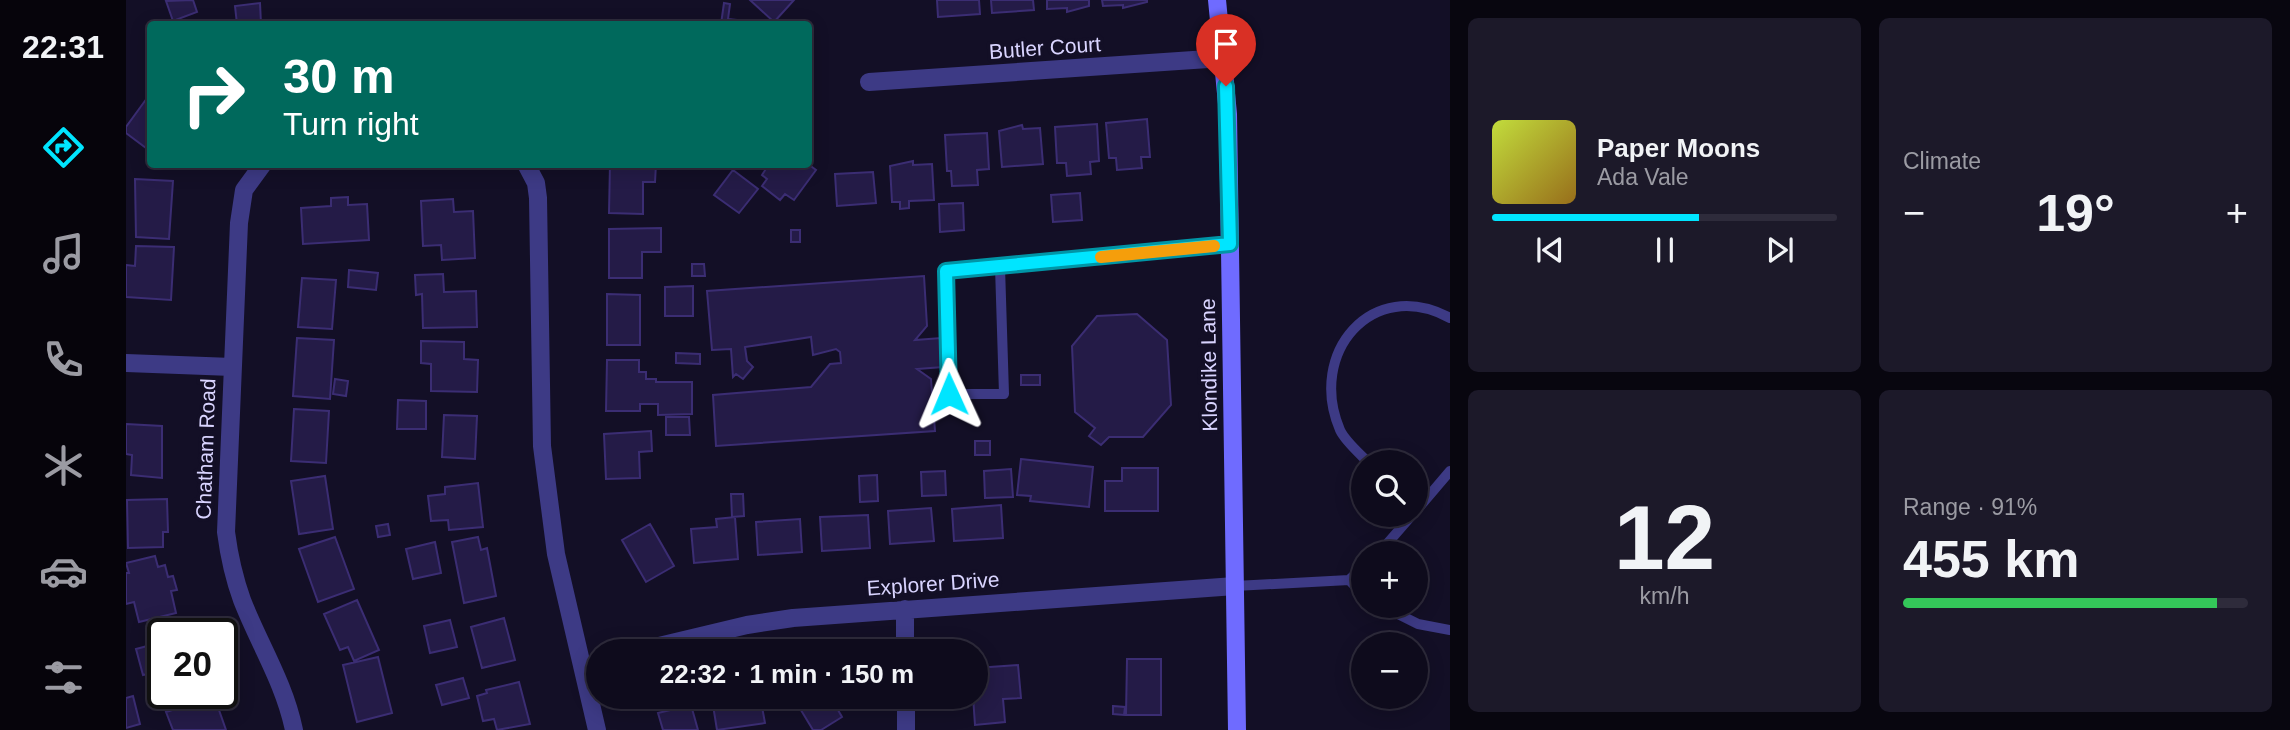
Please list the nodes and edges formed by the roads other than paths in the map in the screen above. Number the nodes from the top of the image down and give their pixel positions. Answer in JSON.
{"nodes":[{"id":1,"x":1217,"y":0,"type":"edge"},
{"id":2,"x":1223,"y":58,"type":"junction"},
{"id":3,"x":869,"y":82,"type":"dead end"},
{"id":4,"x":260,"y":168,"type":"edge"},
{"id":5,"x":528,"y":168,"type":"edge"},
{"id":6,"x":1230,"y":244,"type":"junction"},
{"id":7,"x":1000,"y":267,"type":"junction"},
{"id":8,"x":1450,"y":318,"type":"edge"},
{"id":9,"x":126,"y":363,"type":"edge"},
{"id":10,"x":232,"y":368,"type":"junction"},
{"id":11,"x":1357,"y":450,"type":"edge"},
{"id":12,"x":1450,"y":471,"type":"edge"},
{"id":13,"x":1428,"y":497,"type":"edge"},
{"id":14,"x":1402,"y":527,"type":"edge"},
{"id":15,"x":1390,"y":541,"type":"edge"},
{"id":16,"x":1349,"y":580,"type":"edge"},
{"id":17,"x":1235,"y":586,"type":"junction"},
{"id":18,"x":905,"y":609,"type":"junction"},
{"id":19,"x":1406,"y":618,"type":"edge"},
{"id":20,"x":1450,"y":631,"type":"edge"},
{"id":21,"x":688,"y":639,"type":"edge"},
{"id":22,"x":905,"y":639,"type":"edge"},
{"id":23,"x":586,"y":650,"type":"edge"},
{"id":24,"x":595,"y":709,"type":"edge"},
{"id":25,"x":906,"y":709,"type":"edge"},
{"id":26,"x":293,"y":730,"type":"edge"},
{"id":27,"x":597,"y":730,"type":"edge"},
{"id":28,"x":906,"y":730,"type":"edge"},
{"id":29,"x":1237,"y":730,"type":"edge"}],
"edges":[{"from":1,"to":2,"type":"street","name":"Klondike Lane"},
{"from":2,"to":3,"type":"street","name":"Butler Court"},
{"from":2,"to":6,"type":"street","name":"Klondike Lane"},
{"from":4,"to":10,"type":"street","name":"Chatham Road"},
{"from":5,"to":23,"type":"street"},
{"from":6,"to":7,"type":"lane"},
{"from":6,"to":17,"type":"street","name":"Klondike Lane"},
{"from":7,"to":7,"type":"lane"},
{"from":8,"to":11,"type":"lane"},
{"from":9,"to":10,"type":"street"},
{"from":10,"to":26,"type":"street","name":"Chatham Road"},
{"from":12,"to":13,"type":"lane"},
{"from":14,"to":15,"type":"lane"},
{"from":16,"to":17,"type":"lane"},
{"from":17,"to":18,"type":"street","name":"Explorer Drive"},
{"from":17,"to":29,"type":"street","name":"Klondike Lane"},
{"from":18,"to":21,"type":"street","name":"Explorer Drive"},
{"from":18,"to":22,"type":"street"},
{"from":19,"to":20,"type":"lane"},
{"from":24,"to":27,"type":"street"},
{"from":25,"to":28,"type":"street"}]}
